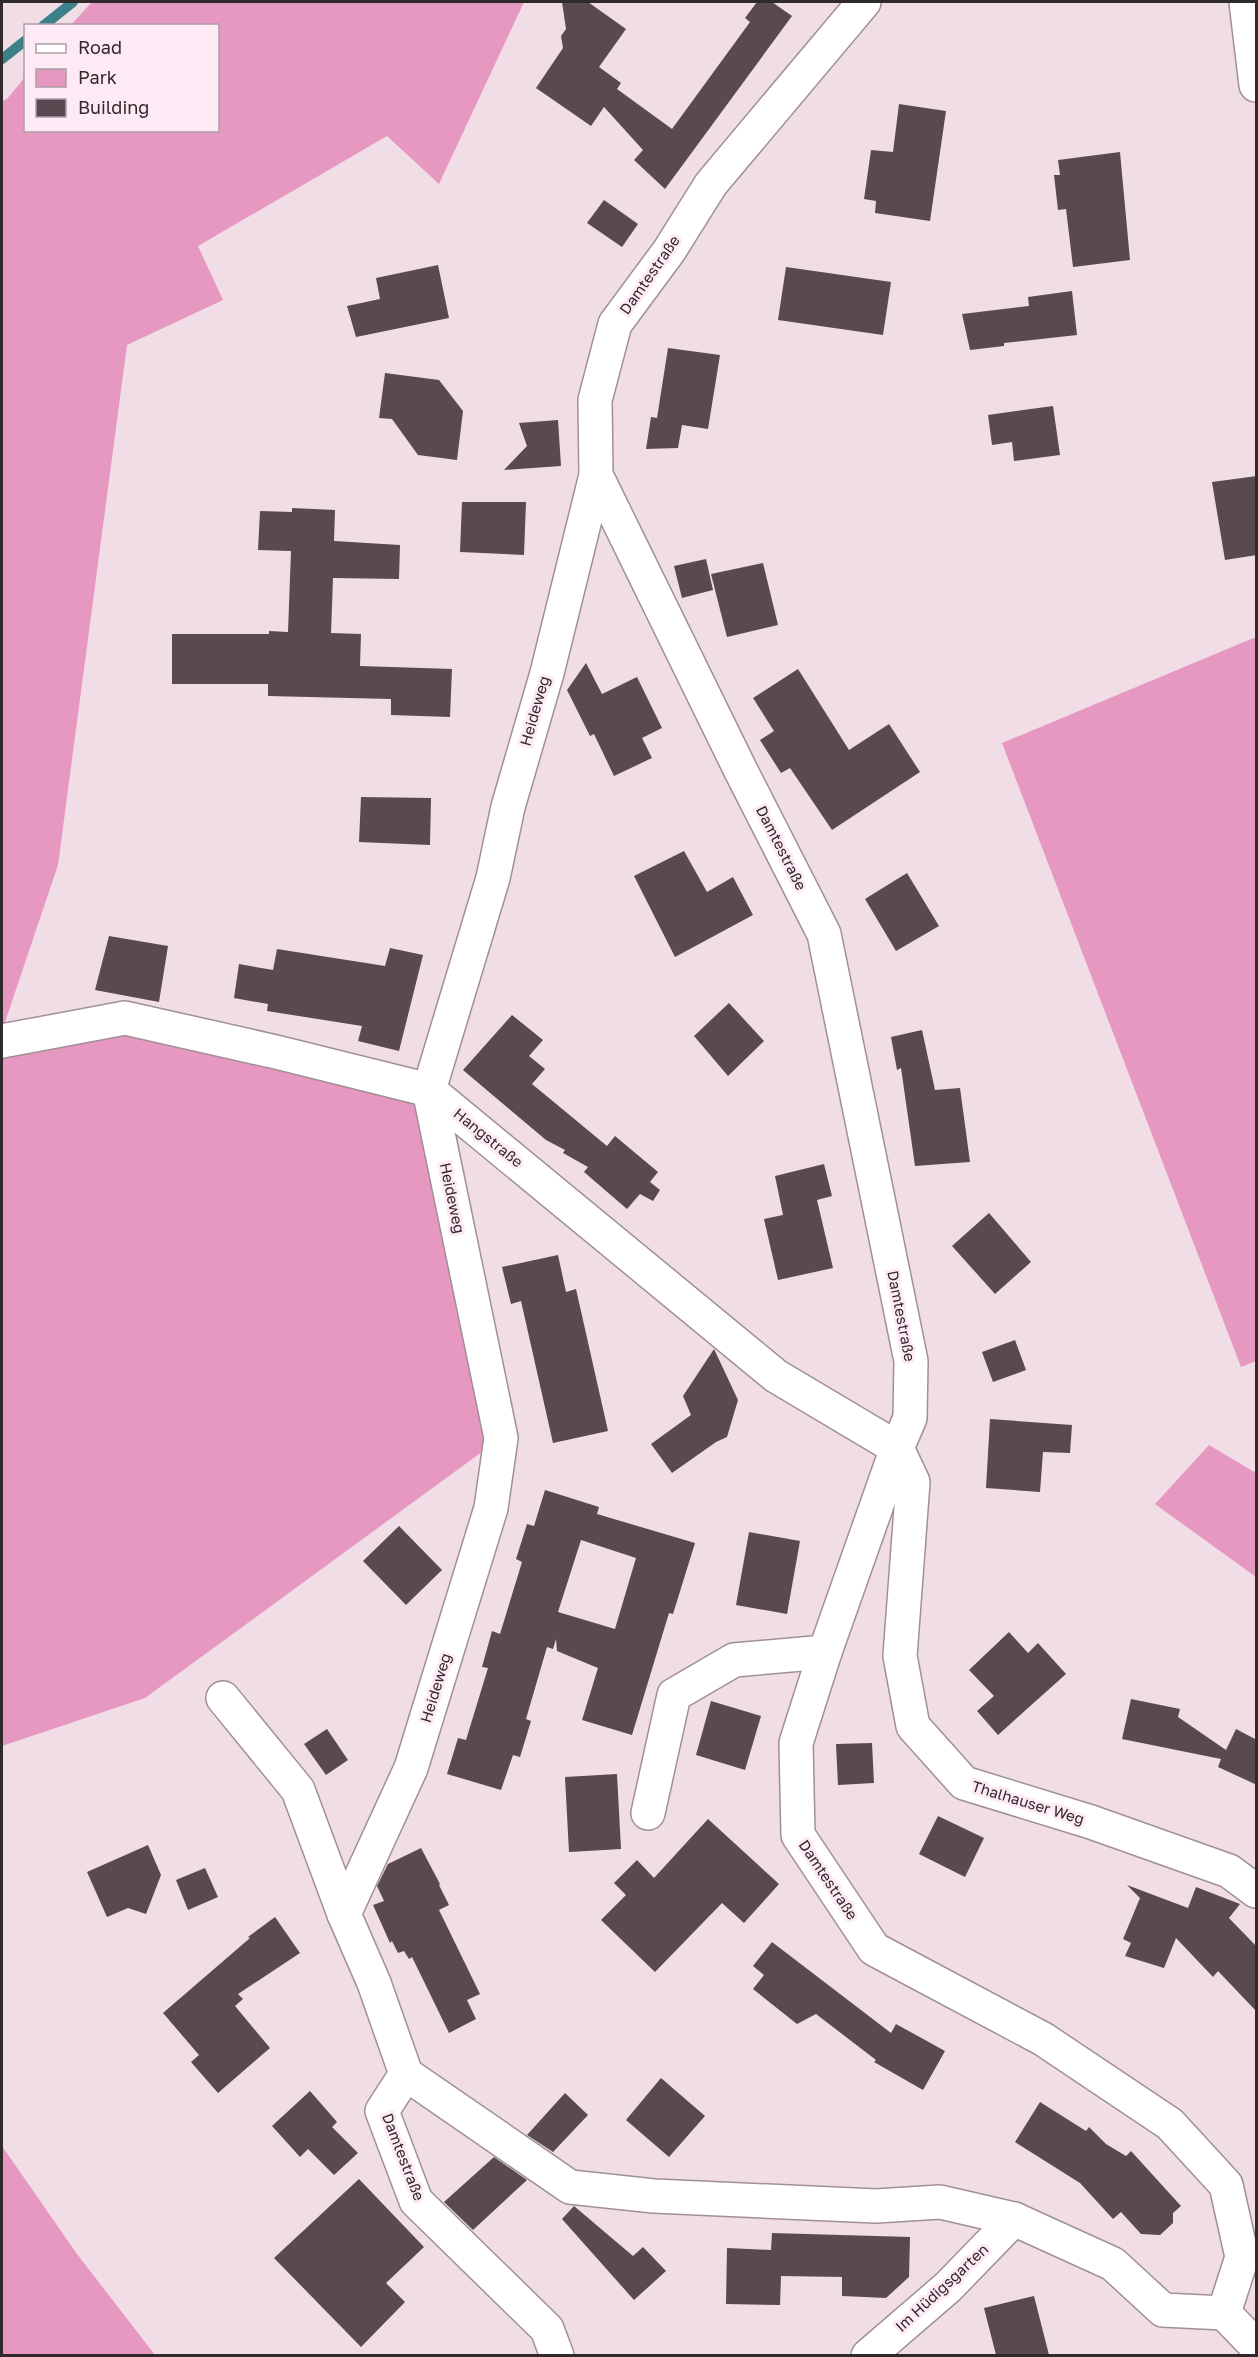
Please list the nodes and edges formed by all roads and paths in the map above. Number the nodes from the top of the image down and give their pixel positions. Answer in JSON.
{"nodes":[{"id":1,"x":864,"y":2,"type":"edge"},
{"id":2,"x":1246,"y":2,"type":"edge"},
{"id":3,"x":1257,"y":85,"type":"edge"},
{"id":4,"x":597,"y":475,"type":"junction"},
{"id":5,"x":2,"y":1041,"type":"edge"},
{"id":6,"x":429,"y":1090,"type":"junction"},
{"id":7,"x":897,"y":1448,"type":"junction"},
{"id":8,"x":825,"y":1652,"type":"junction"},
{"id":9,"x":223,"y":1698,"type":"dead end"},
{"id":10,"x":648,"y":1813,"type":"dead end"},
{"id":11,"x":1257,"y":1891,"type":"edge"},
{"id":12,"x":344,"y":1914,"type":"junction"},
{"id":13,"x":406,"y":2074,"type":"junction"},
{"id":14,"x":1014,"y":2219,"type":"junction"},
{"id":15,"x":1224,"y":2313,"type":"junction"},
{"id":16,"x":1257,"y":2346,"type":"edge"},
{"id":17,"x":557,"y":2355,"type":"edge"},
{"id":18,"x":868,"y":2355,"type":"edge"}],
"edges":[{"from":1,"to":4,"type":"street","name":"Damtestraße"},
{"from":2,"to":3,"type":"street"},
{"from":4,"to":6,"type":"street","name":"Heideweg"},
{"from":4,"to":7,"type":"street","name":"Damtestraße"},
{"from":5,"to":6,"type":"street","name":"Hangstraße"},
{"from":6,"to":7,"type":"street","name":"Hangstraße"},
{"from":6,"to":12,"type":"street","name":"Heideweg"},
{"from":7,"to":8,"type":"street","name":"Damtestraße"},
{"from":7,"to":11,"type":"street","name":"Thalhauser Weg"},
{"from":8,"to":10,"type":"street"},
{"from":8,"to":15,"type":"street","name":"Damtestraße"},
{"from":9,"to":12,"type":"street"},
{"from":12,"to":13,"type":"street"},
{"from":13,"to":14,"type":"street"},
{"from":13,"to":17,"type":"street","name":"Damtestraße"},
{"from":14,"to":15,"type":"street"},
{"from":14,"to":18,"type":"street","name":"Im Hüdigsgarten"},
{"from":15,"to":16,"type":"street"}]}
